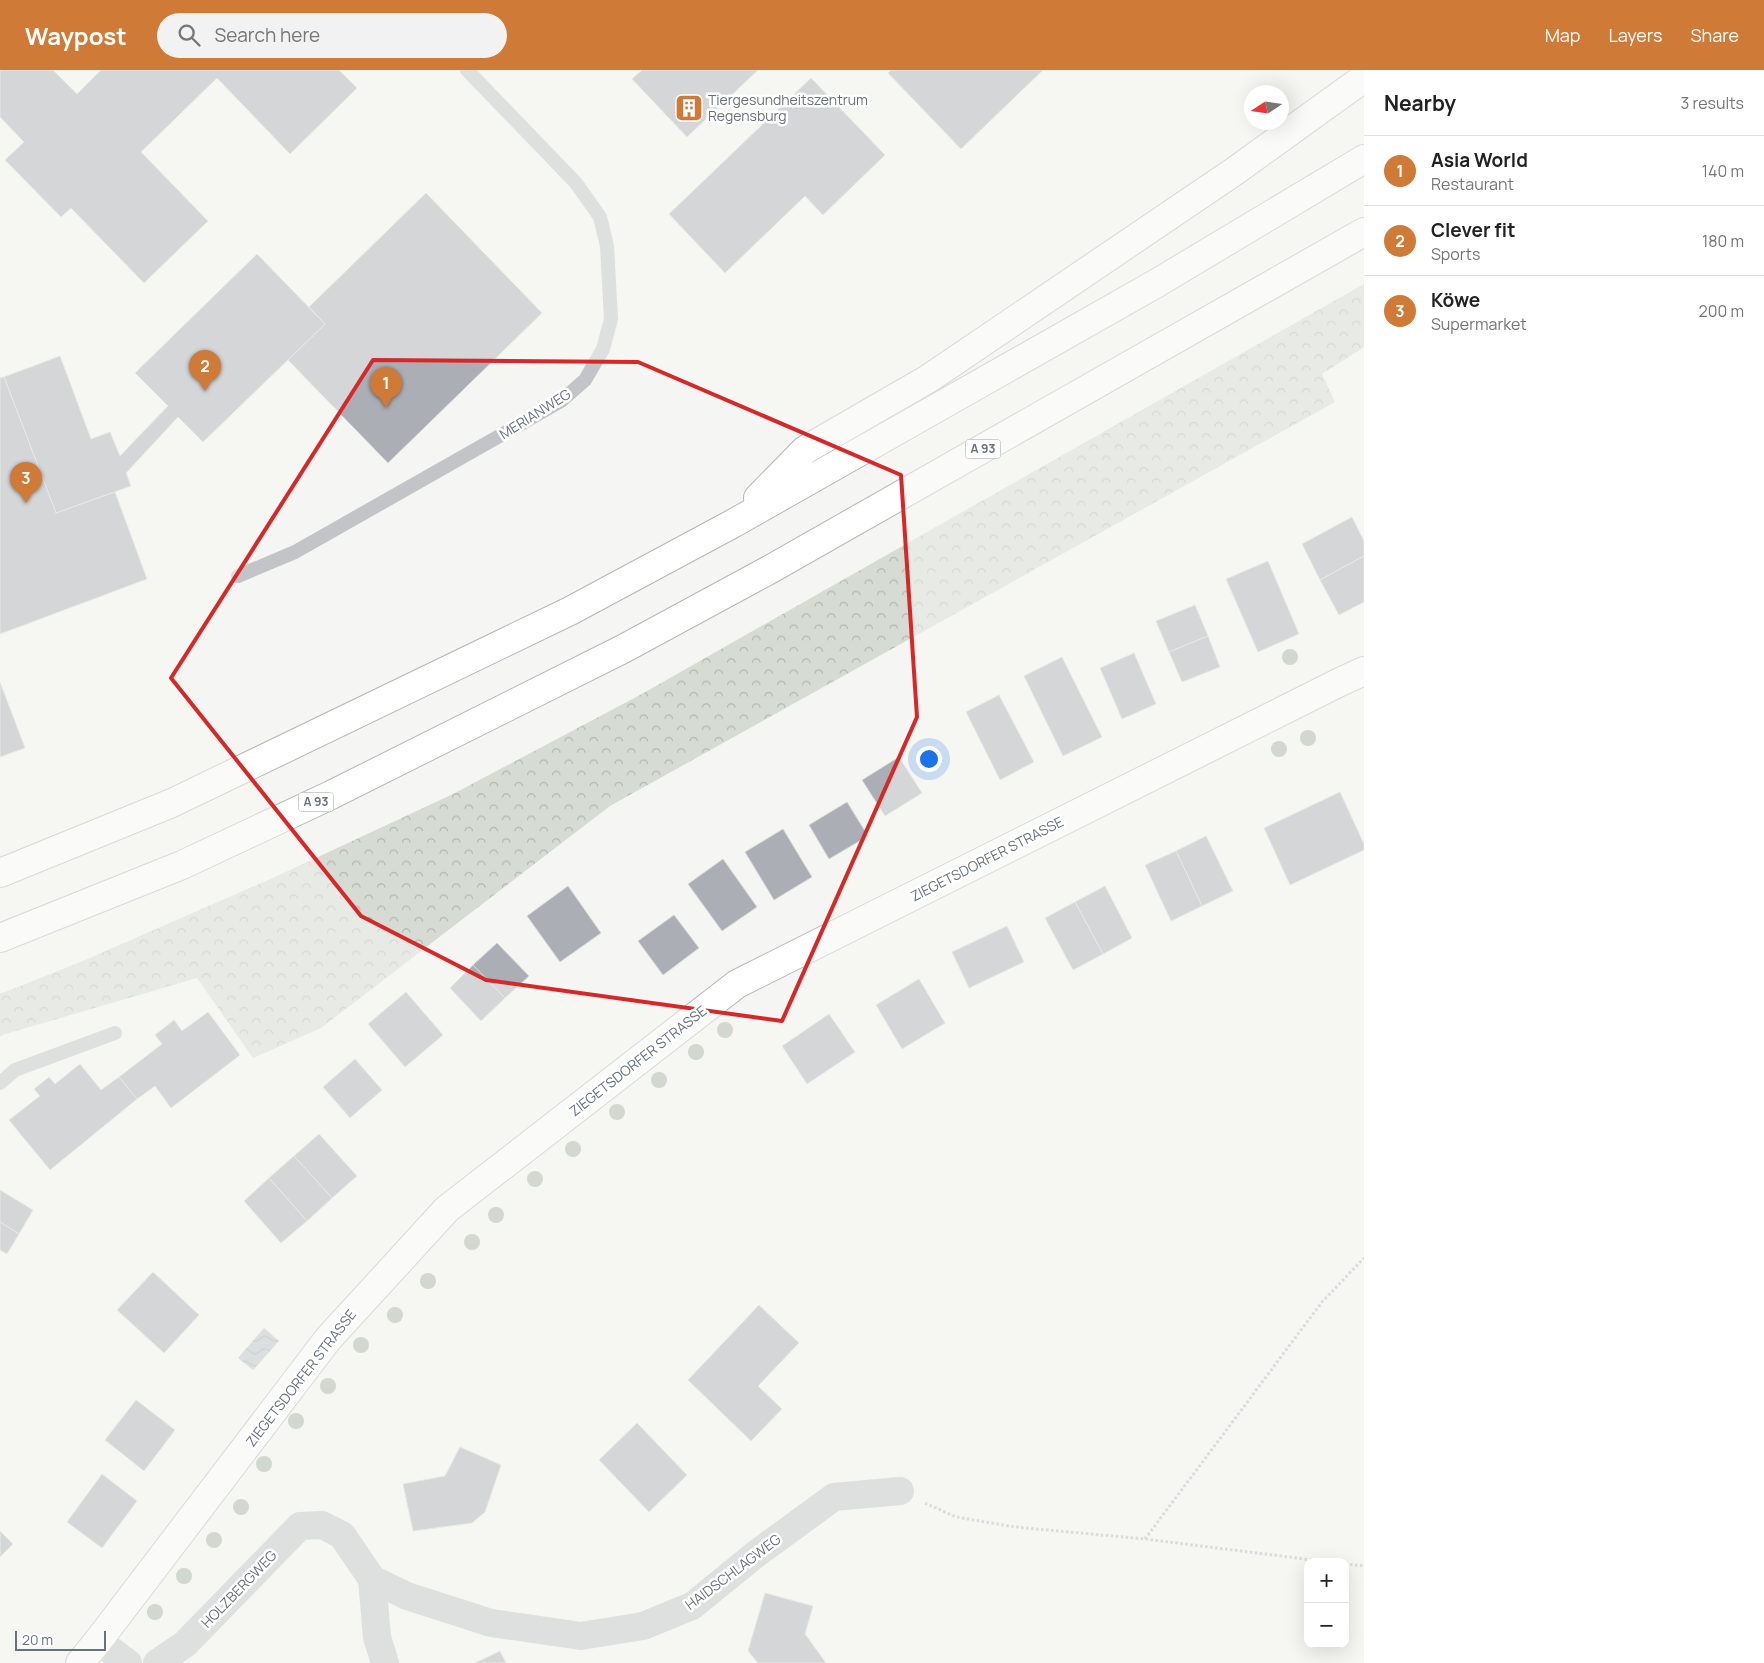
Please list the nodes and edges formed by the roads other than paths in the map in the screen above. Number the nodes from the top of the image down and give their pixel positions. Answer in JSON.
{"nodes":[{"id":1,"x":467,"y":70,"type":"edge"},
{"id":2,"x":1364,"y":78,"type":"edge"},
{"id":3,"x":1364,"y":159,"type":"edge"},
{"id":4,"x":1364,"y":232,"type":"edge"},
{"id":5,"x":1352,"y":243,"type":"edge"},
{"id":6,"x":734,"y":523,"type":"junction"},
{"id":7,"x":238,"y":576,"type":"dead end"},
{"id":8,"x":1364,"y":671,"type":"edge"},
{"id":9,"x":0,"y":873,"type":"edge"},
{"id":10,"x":0,"y":938,"type":"edge"},
{"id":11,"x":115,"y":1033,"type":"dead end"},
{"id":12,"x":0,"y":1083,"type":"edge"},
{"id":13,"x":900,"y":1491,"type":"road end"},
{"id":14,"x":322,"y":1525,"type":"joint"},
{"id":15,"x":372,"y":1579,"type":"junction"},
{"id":16,"x":98,"y":1641,"type":"junction"},
{"id":17,"x":80,"y":1663,"type":"edge"},
{"id":18,"x":128,"y":1663,"type":"edge"},
{"id":19,"x":157,"y":1663,"type":"edge"},
{"id":20,"x":385,"y":1663,"type":"edge"}],
"edges":[{"from":1,"to":7,"type":"lane","name":"MERIANWEG"},
{"from":2,"to":6,"type":"main road"},
{"from":3,"to":6,"type":"main road"},
{"from":4,"to":5,"type":"main road","number":"A 93"},
{"from":5,"to":10,"type":"main road","number":"A 93"},
{"from":6,"to":9,"type":"main road"},
{"from":8,"to":16,"type":"main road","name":"ZIEGETSDORFER STRASSE"},
{"from":11,"to":12,"type":"lane"},
{"from":13,"to":15,"type":"street","name":"HAIDSCHLAGWEG"},
{"from":14,"to":15,"type":"street","name":"HAIDSCHLAGWEG"},
{"from":14,"to":19,"type":"street","name":"HOLZBERGWEG"},
{"from":15,"to":20,"type":"street"},
{"from":16,"to":17,"type":"main road","name":"ZIEGETSDORFER STRASSE"},
{"from":16,"to":18,"type":"street"}]}
